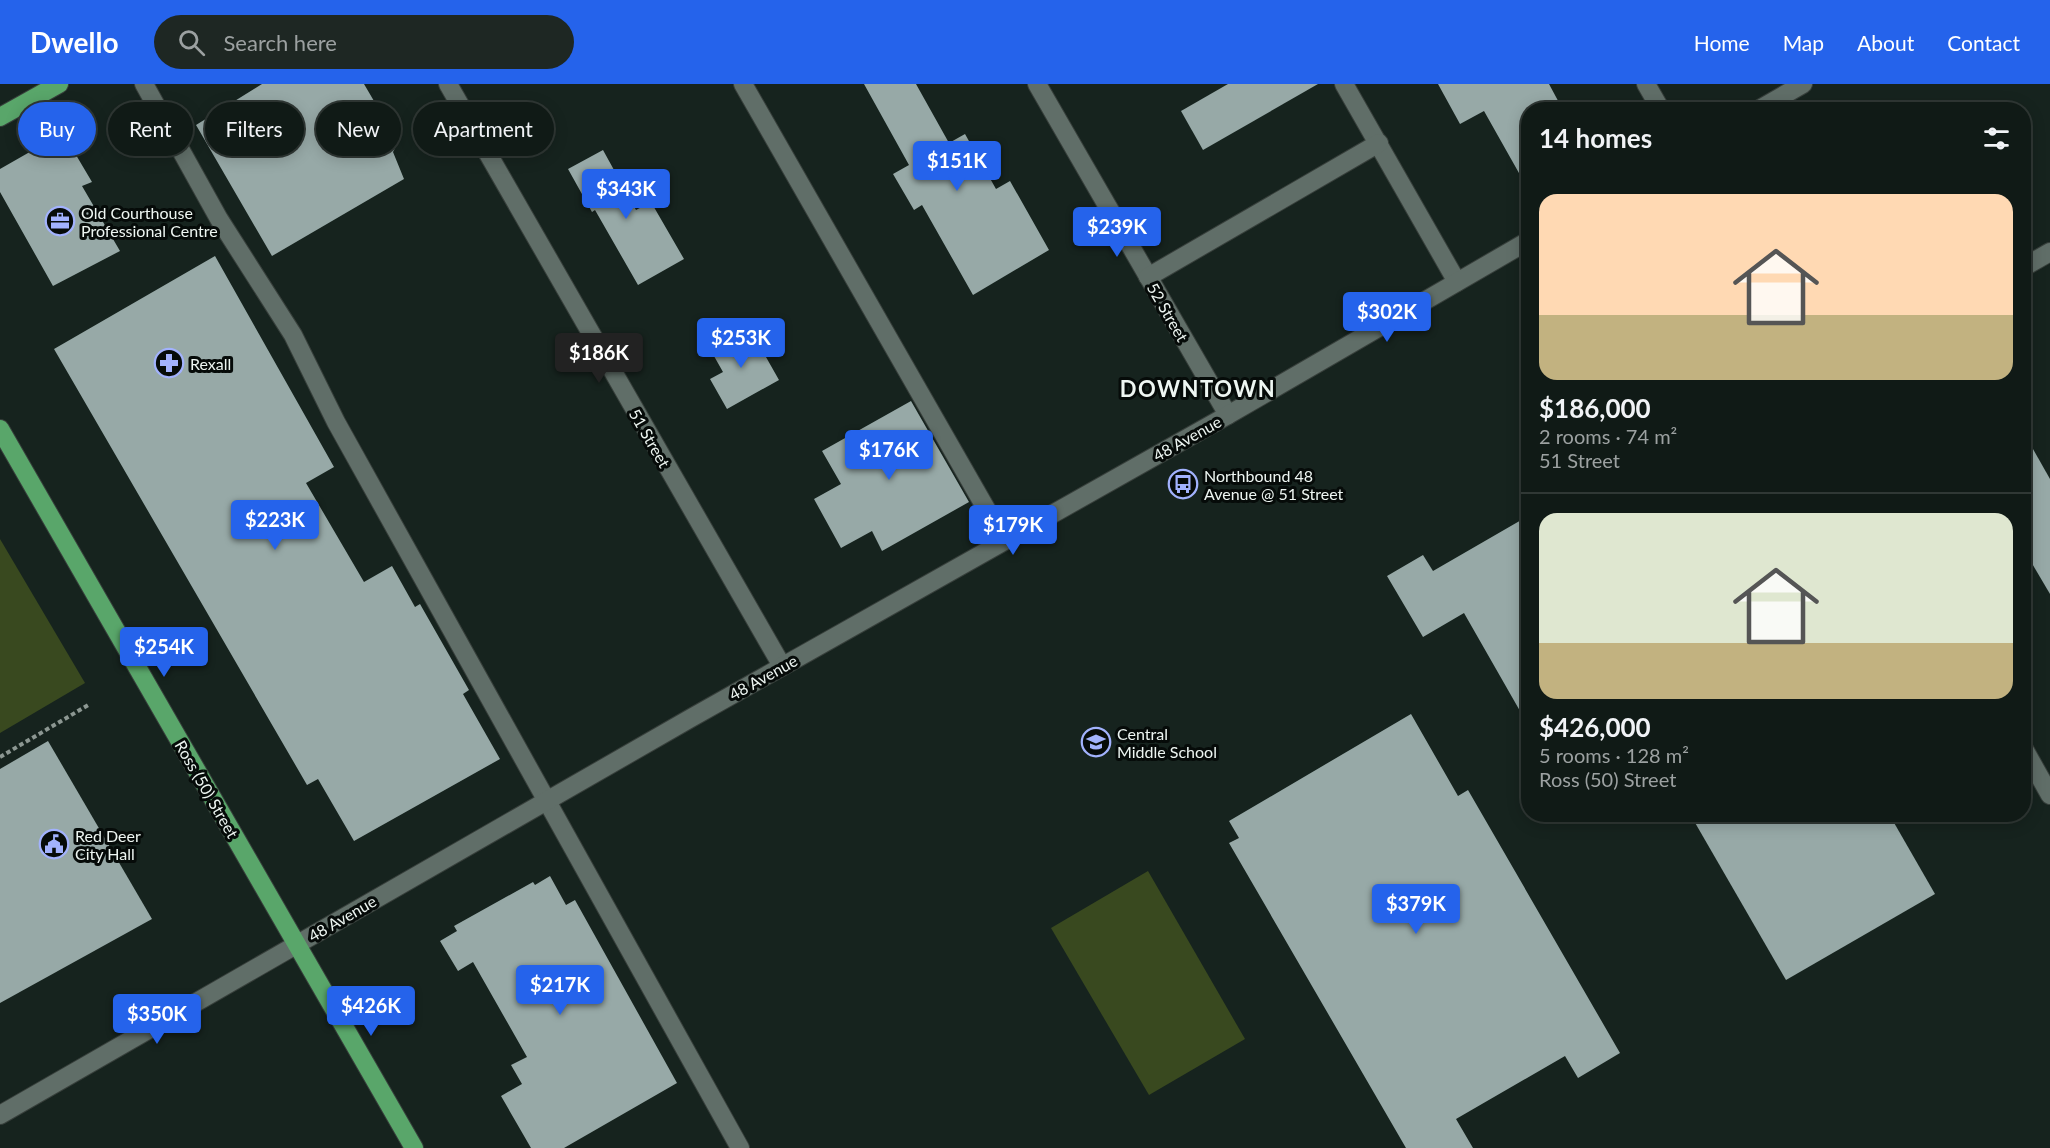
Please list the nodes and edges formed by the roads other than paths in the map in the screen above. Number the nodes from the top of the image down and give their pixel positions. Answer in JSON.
{"nodes":[{"id":1,"x":59,"y":84,"type":"edge"},
{"id":2,"x":144,"y":84,"type":"edge"},
{"id":3,"x":448,"y":84,"type":"edge"},
{"id":4,"x":743,"y":84,"type":"edge"},
{"id":5,"x":1037,"y":84,"type":"edge"},
{"id":6,"x":1344,"y":84,"type":"edge"},
{"id":7,"x":1646,"y":84,"type":"edge"},
{"id":8,"x":1803,"y":84,"type":"edge"},
{"id":9,"x":1656,"y":102,"type":"edge"},
{"id":10,"x":1772,"y":102,"type":"edge"},
{"id":11,"x":0,"y":117,"type":"edge"},
{"id":12,"x":1379,"y":143,"type":"junction"},
{"id":13,"x":1521,"y":245,"type":"edge"},
{"id":14,"x":2047,"y":260,"type":"edge"},
{"id":15,"x":2031,"y":265,"type":"edge"},
{"id":16,"x":1148,"y":277,"type":"junction"},
{"id":17,"x":1457,"y":282,"type":"junction"},
{"id":18,"x":1228,"y":414,"type":"junction"},
{"id":19,"x":0,"y":429,"type":"edge"},
{"id":20,"x":1004,"y":540,"type":"junction"},
{"id":21,"x":782,"y":666,"type":"junction"},
{"id":22,"x":2031,"y":761,"type":"edge"},
{"id":23,"x":2050,"y":795,"type":"edge"},
{"id":24,"x":548,"y":800,"type":"junction"},
{"id":25,"x":297,"y":944,"type":"junction"},
{"id":26,"x":0,"y":1115,"type":"edge"},
{"id":27,"x":414,"y":1148,"type":"edge"},
{"id":28,"x":741,"y":1148,"type":"edge"}],
"edges":[{"from":1,"to":11,"type":"main road"},
{"from":2,"to":24,"type":"street"},
{"from":3,"to":21,"type":"street","name":"51 Street"},
{"from":4,"to":20,"type":"street"},
{"from":5,"to":16,"type":"street","name":"52 Street"},
{"from":6,"to":12,"type":"street"},
{"from":7,"to":9,"type":"street"},
{"from":8,"to":10,"type":"street"},
{"from":12,"to":16,"type":"street"},
{"from":12,"to":17,"type":"street"},
{"from":13,"to":17,"type":"street","name":"48 Avenue"},
{"from":14,"to":15,"type":"street"},
{"from":16,"to":18,"type":"street","name":"52 Street"},
{"from":17,"to":18,"type":"street","name":"48 Avenue"},
{"from":18,"to":20,"type":"street","name":"48 Avenue"},
{"from":19,"to":25,"type":"main road","name":"Ross (50) Street"},
{"from":20,"to":21,"type":"street","name":"48 Avenue"},
{"from":21,"to":24,"type":"street","name":"48 Avenue"},
{"from":22,"to":23,"type":"street"},
{"from":24,"to":25,"type":"street","name":"48 Avenue"},
{"from":24,"to":28,"type":"street"},
{"from":25,"to":26,"type":"street","name":"48 Avenue"},
{"from":25,"to":27,"type":"main road","name":"Ross (50) Street"}]}
